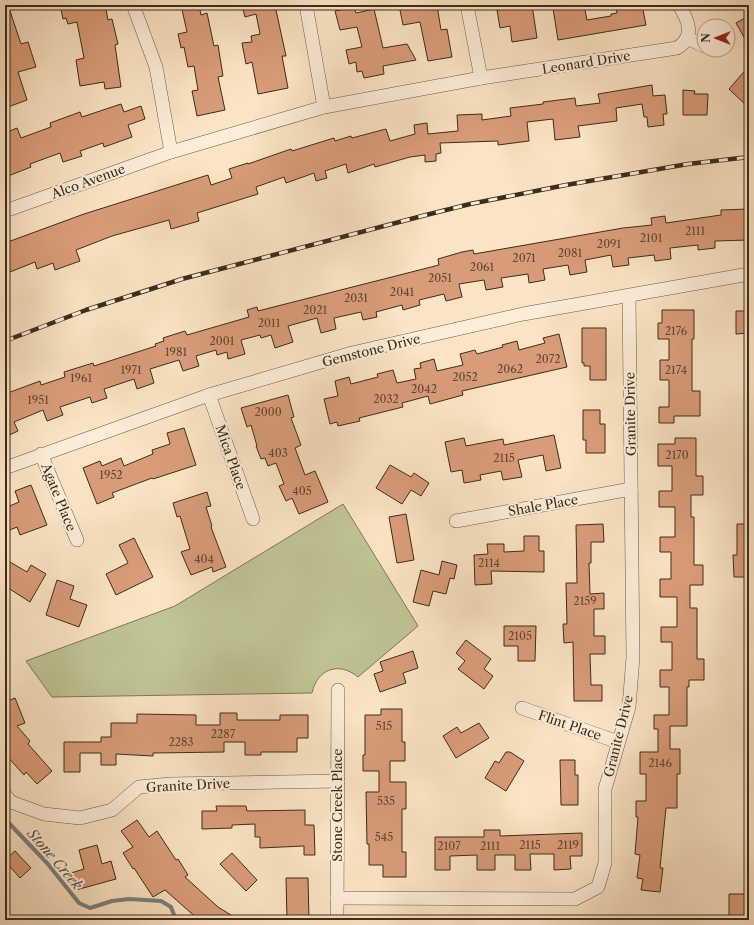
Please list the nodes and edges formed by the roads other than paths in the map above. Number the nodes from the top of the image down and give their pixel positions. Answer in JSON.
{"nodes":[{"id":1,"x":133,"y":5,"type":"edge"},
{"id":2,"x":306,"y":5,"type":"edge"},
{"id":3,"x":467,"y":5,"type":"edge"},
{"id":4,"x":679,"y":5,"type":"edge"},
{"id":5,"x":687,"y":38,"type":"junction"},
{"id":6,"x":696,"y":42,"type":"edge"},
{"id":7,"x":481,"y":78,"type":"junction"},
{"id":8,"x":324,"y":108,"type":"junction"},
{"id":9,"x":171,"y":152,"type":"junction"},
{"id":10,"x":5,"y":211,"type":"edge"},
{"id":11,"x":749,"y":274,"type":"edge"},
{"id":12,"x":629,"y":296,"type":"junction"},
{"id":13,"x":209,"y":395,"type":"junction"},
{"id":14,"x":42,"y":454,"type":"junction"},
{"id":15,"x":5,"y":468,"type":"edge"},
{"id":16,"x":631,"y":489,"type":"junction"},
{"id":17,"x":253,"y":519,"type":"dead end"},
{"id":18,"x":456,"y":521,"type":"dead end"},
{"id":19,"x":77,"y":540,"type":"dead end"},
{"id":20,"x":338,"y":690,"type":"dead end"},
{"id":21,"x":522,"y":708,"type":"dead end"},
{"id":22,"x":618,"y":742,"type":"junction"},
{"id":23,"x":338,"y":781,"type":"junction"},
{"id":24,"x":5,"y":795,"type":"edge"},
{"id":25,"x":337,"y":898,"type":"junction"},
{"id":26,"x":337,"y":920,"type":"edge"}],
"edges":[{"from":1,"to":9,"type":"street"},
{"from":2,"to":8,"type":"street"},
{"from":3,"to":7,"type":"street"},
{"from":4,"to":5,"type":"street"},
{"from":5,"to":6,"type":"street"},
{"from":5,"to":7,"type":"street","name":"Leonard Drive"},
{"from":7,"to":8,"type":"street","name":"Leonard Drive"},
{"from":8,"to":9,"type":"street","name":"Alco Avenue"},
{"from":9,"to":10,"type":"street","name":"Alco Avenue"},
{"from":11,"to":12,"type":"street","name":"Gemstone Drive"},
{"from":12,"to":13,"type":"street","name":"Gemstone Drive"},
{"from":12,"to":16,"type":"street","name":"Granite Drive"},
{"from":13,"to":14,"type":"street","name":"Gemstone Drive"},
{"from":13,"to":17,"type":"street","name":"Mica Place"},
{"from":14,"to":15,"type":"street","name":"Gemstone Drive"},
{"from":14,"to":19,"type":"street","name":"Agate Place"},
{"from":16,"to":18,"type":"street","name":"Shale Place"},
{"from":16,"to":22,"type":"street","name":"Granite Drive"},
{"from":20,"to":23,"type":"street","name":"Stone Creek Place"},
{"from":21,"to":22,"type":"street","name":"Flint Place"},
{"from":22,"to":25,"type":"street","name":"Granite Drive"},
{"from":23,"to":24,"type":"street","name":"Granite Drive"},
{"from":23,"to":25,"type":"street","name":"Stone Creek Place"},
{"from":25,"to":26,"type":"street","name":"Stone Creek Place"}]}
